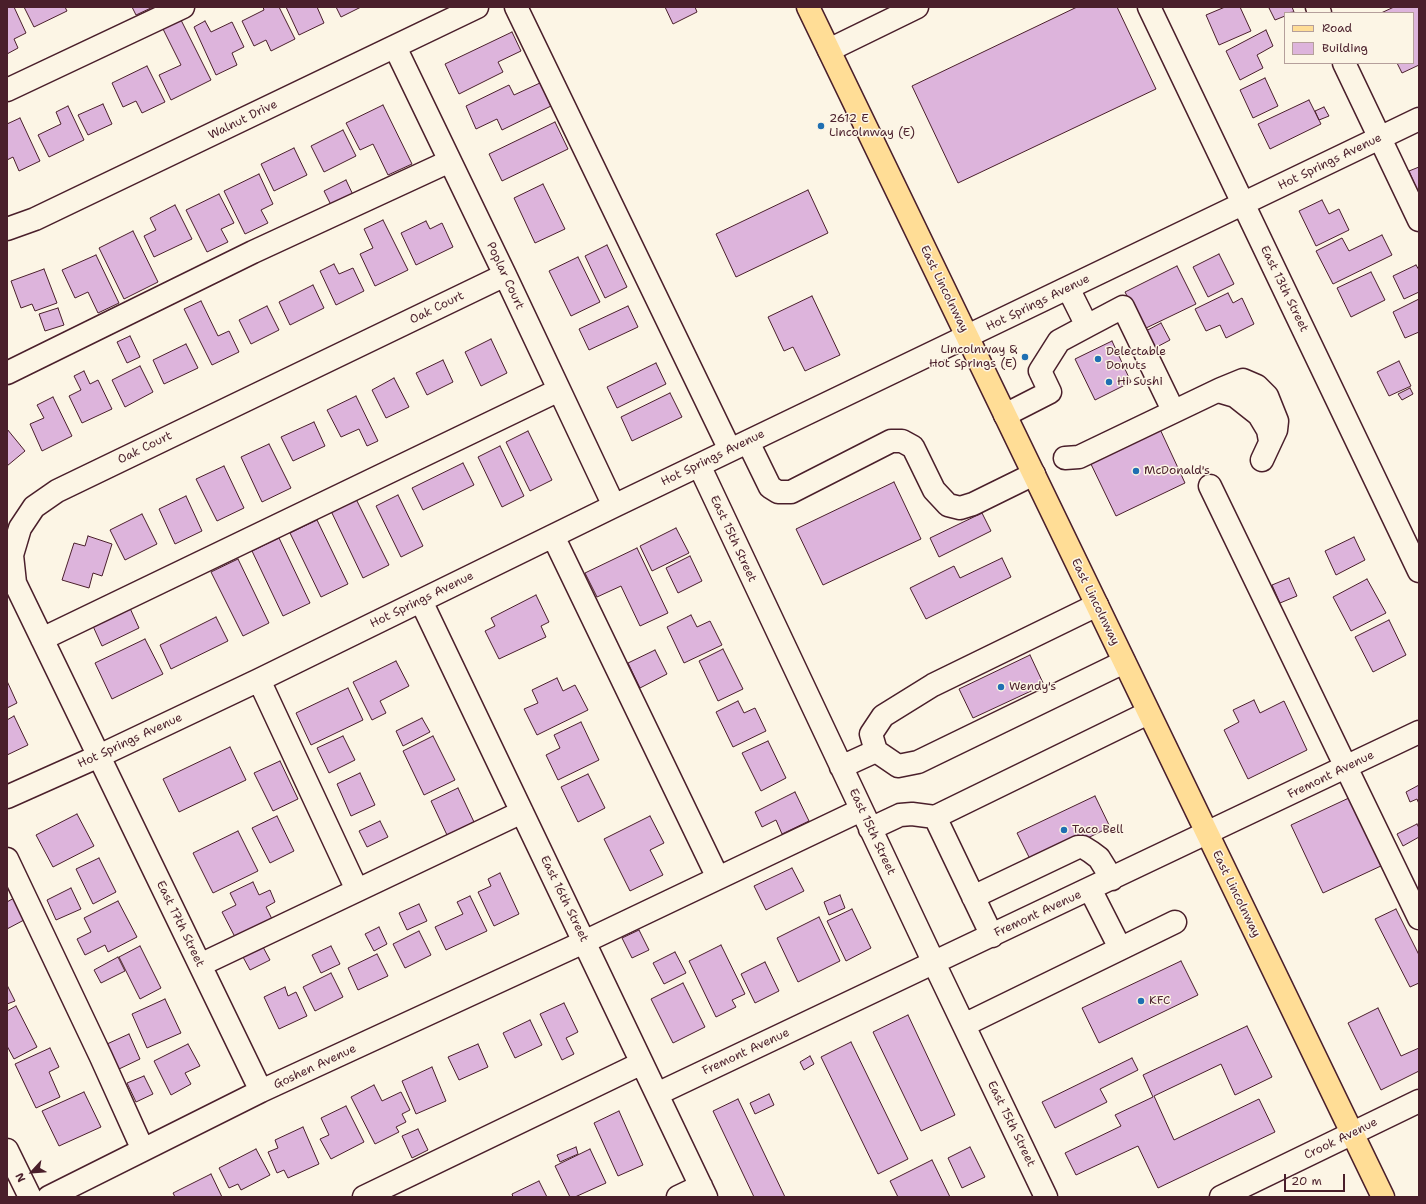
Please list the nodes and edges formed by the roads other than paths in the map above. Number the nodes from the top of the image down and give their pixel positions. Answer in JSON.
{"nodes":[{"id":1,"x":183,"y":7,"type":"edge"},
{"id":2,"x":478,"y":7,"type":"edge"},
{"id":3,"x":516,"y":7,"type":"edge"},
{"id":4,"x":808,"y":7,"type":"edge"},
{"id":5,"x":917,"y":7,"type":"edge"},
{"id":6,"x":1149,"y":7,"type":"edge"},
{"id":7,"x":395,"y":47,"type":"junction"},
{"id":8,"x":829,"y":50,"type":"junction"},
{"id":9,"x":1344,"y":64,"type":"edge"},
{"id":10,"x":7,"y":90,"type":"edge"},
{"id":11,"x":1419,"y":119,"type":"edge"},
{"id":12,"x":1380,"y":138,"type":"junction"},
{"id":13,"x":450,"y":161,"type":"junction"},
{"id":14,"x":1243,"y":204,"type":"junction"},
{"id":15,"x":1419,"y":220,"type":"edge"},
{"id":16,"x":7,"y":229,"type":"edge"},
{"id":17,"x":505,"y":275,"type":"junction"},
{"id":18,"x":1068,"y":288,"type":"junction"},
{"id":19,"x":1087,"y":326,"type":"junction"},
{"id":20,"x":967,"y":337,"type":"junction"},
{"id":21,"x":7,"y":373,"type":"edge"},
{"id":22,"x":559,"y":390,"type":"junction"},
{"id":23,"x":1170,"y":404,"type":"dead end"},
{"id":24,"x":1005,"y":415,"type":"junction"},
{"id":25,"x":739,"y":446,"type":"junction"},
{"id":26,"x":1266,"y":451,"type":"dead end"},
{"id":27,"x":1065,"y":458,"type":"dead end"},
{"id":28,"x":699,"y":466,"type":"junction"},
{"id":29,"x":1034,"y":474,"type":"junction"},
{"id":30,"x":1210,"y":486,"type":"dead end"},
{"id":31,"x":614,"y":506,"type":"junction"},
{"id":32,"x":553,"y":536,"type":"junction"},
{"id":33,"x":1419,"y":571,"type":"edge"},
{"id":34,"x":421,"y":601,"type":"junction"},
{"id":35,"x":1097,"y":605,"type":"junction"},
{"id":36,"x":42,"y":639,"type":"junction"},
{"id":37,"x":1124,"y":662,"type":"junction"},
{"id":38,"x":258,"y":680,"type":"junction"},
{"id":39,"x":1148,"y":713,"type":"junction"},
{"id":40,"x":1419,"y":732,"type":"edge"},
{"id":41,"x":876,"y":751,"type":"junction"},
{"id":42,"x":99,"y":756,"type":"junction"},
{"id":43,"x":841,"y":767,"type":"junction"},
{"id":44,"x":1346,"y":767,"type":"junction"},
{"id":45,"x":7,"y":797,"type":"edge"},
{"id":46,"x":522,"y":812,"type":"junction"},
{"id":47,"x":935,"y":817,"type":"junction"},
{"id":48,"x":866,"y":820,"type":"junction"},
{"id":49,"x":1207,"y":834,"type":"junction"},
{"id":50,"x":7,"y":860,"type":"edge"},
{"id":51,"x":718,"y":878,"type":"junction"},
{"id":52,"x":1112,"y":879,"type":"junction"},
{"id":53,"x":1090,"y":889,"type":"junction"},
{"id":54,"x":357,"y":890,"type":"junction"},
{"id":55,"x":973,"y":897,"type":"junction"},
{"id":56,"x":1419,"y":918,"type":"edge"},
{"id":57,"x":1175,"y":922,"type":"dead end"},
{"id":58,"x":992,"y":936,"type":"junction"},
{"id":59,"x":584,"y":942,"type":"junction"},
{"id":60,"x":1120,"y":948,"type":"junction"},
{"id":61,"x":934,"y":963,"type":"junction"},
{"id":62,"x":200,"y":965,"type":"junction"},
{"id":63,"x":964,"y":1025,"type":"junction"},
{"id":64,"x":642,"y":1063,"type":"junction"},
{"id":65,"x":262,"y":1092,"type":"junction"},
{"id":66,"x":657,"y":1094,"type":"junction"},
{"id":67,"x":1419,"y":1101,"type":"edge"},
{"id":68,"x":1352,"y":1134,"type":"junction"},
{"id":69,"x":7,"y":1150,"type":"edge"},
{"id":70,"x":143,"y":1150,"type":"junction"},
{"id":71,"x":704,"y":1191,"type":"edge"},
{"id":72,"x":30,"y":1197,"type":"edge"},
{"id":73,"x":49,"y":1197,"type":"edge"},
{"id":74,"x":364,"y":1197,"type":"edge"},
{"id":75,"x":678,"y":1197,"type":"edge"},
{"id":76,"x":1046,"y":1197,"type":"edge"},
{"id":77,"x":1220,"y":1197,"type":"edge"},
{"id":78,"x":1383,"y":1197,"type":"edge"}],
"edges":[{"from":1,"to":10,"type":"street"},
{"from":2,"to":7,"type":"street","name":"Walnut Drive"},
{"from":3,"to":25,"type":"street"},
{"from":4,"to":8,"type":"main road","name":"East Lincolnway"},
{"from":5,"to":8,"type":"street"},
{"from":6,"to":14,"type":"street","name":"East 13th Street"},
{"from":7,"to":13,"type":"street","name":"Poplar Court"},
{"from":7,"to":16,"type":"street","name":"Walnut Drive"},
{"from":8,"to":20,"type":"main road","name":"East Lincolnway"},
{"from":9,"to":12,"type":"street"},
{"from":11,"to":12,"type":"street","name":"Hot Springs Avenue"},
{"from":12,"to":14,"type":"street","name":"Hot Springs Avenue"},
{"from":12,"to":15,"type":"street"},
{"from":13,"to":17,"type":"street","name":"Poplar Court"},
{"from":13,"to":21,"type":"street"},
{"from":14,"to":18,"type":"street","name":"Hot Springs Avenue"},
{"from":14,"to":33,"type":"street","name":"East 13th Street"},
{"from":17,"to":22,"type":"street","name":"Poplar Court"},
{"from":17,"to":36,"type":"street","name":"Oak Court"},
{"from":18,"to":19,"type":"street"},
{"from":18,"to":20,"type":"street","name":"Hot Springs Avenue"},
{"from":19,"to":23,"type":"street"},
{"from":19,"to":24,"type":"street"},
{"from":20,"to":24,"type":"main road","name":"East Lincolnway"},
{"from":20,"to":25,"type":"street","name":"Hot Springs Avenue"},
{"from":22,"to":31,"type":"street","name":"Poplar Court"},
{"from":22,"to":36,"type":"street"},
{"from":24,"to":29,"type":"main road","name":"East Lincolnway"},
{"from":25,"to":28,"type":"street","name":"Hot Springs Avenue"},
{"from":25,"to":29,"type":"street"},
{"from":26,"to":27,"type":"street"},
{"from":28,"to":31,"type":"street","name":"Hot Springs Avenue"},
{"from":28,"to":43,"type":"street","name":"East 15th Street"},
{"from":29,"to":35,"type":"main road","name":"East Lincolnway"},
{"from":30,"to":44,"type":"street"},
{"from":31,"to":32,"type":"street","name":"Hot Springs Avenue"},
{"from":32,"to":34,"type":"street","name":"Hot Springs Avenue"},
{"from":32,"to":51,"type":"street"},
{"from":34,"to":38,"type":"street","name":"Hot Springs Avenue"},
{"from":34,"to":46,"type":"street","name":"East 16th Street"},
{"from":35,"to":37,"type":"main road","name":"East Lincolnway"},
{"from":35,"to":41,"type":"street"},
{"from":36,"to":42,"type":"street","name":"Oak Court"},
{"from":37,"to":39,"type":"main road","name":"East Lincolnway"},
{"from":37,"to":41,"type":"street"},
{"from":38,"to":42,"type":"street","name":"Hot Springs Avenue"},
{"from":38,"to":54,"type":"street"},
{"from":39,"to":47,"type":"street"},
{"from":39,"to":49,"type":"main road","name":"East Lincolnway"},
{"from":40,"to":44,"type":"street","name":"Fremont Avenue"},
{"from":41,"to":43,"type":"street"},
{"from":42,"to":45,"type":"street","name":"Hot Springs Avenue"},
{"from":42,"to":62,"type":"street","name":"East 17th Street"},
{"from":43,"to":48,"type":"street","name":"East 15th Street"},
{"from":44,"to":49,"type":"street","name":"Fremont Avenue"},
{"from":44,"to":56,"type":"street"},
{"from":46,"to":54,"type":"street"},
{"from":46,"to":59,"type":"street","name":"East 16th Street"},
{"from":47,"to":48,"type":"street","name":"Goshen Avenue"},
{"from":47,"to":55,"type":"street"},
{"from":48,"to":51,"type":"street","name":"Goshen Avenue"},
{"from":48,"to":61,"type":"street","name":"East 15th Street"},
{"from":49,"to":52,"type":"street","name":"Fremont Avenue"},
{"from":49,"to":68,"type":"main road","name":"East Lincolnway"},
{"from":50,"to":70,"type":"street"},
{"from":51,"to":59,"type":"street","name":"Goshen Avenue"},
{"from":52,"to":53,"type":"street","name":"Fremont Avenue"},
{"from":52,"to":55,"type":"street"},
{"from":53,"to":58,"type":"street","name":"Fremont Avenue"},
{"from":53,"to":60,"type":"street"},
{"from":54,"to":62,"type":"street"},
{"from":55,"to":58,"type":"street"},
{"from":57,"to":60,"type":"street"},
{"from":58,"to":61,"type":"street","name":"Fremont Avenue"},
{"from":59,"to":64,"type":"street","name":"East 16th Street"},
{"from":59,"to":65,"type":"street","name":"Goshen Avenue"},
{"from":60,"to":63,"type":"street"},
{"from":61,"to":63,"type":"street","name":"East 15th Street"},
{"from":61,"to":66,"type":"street","name":"Fremont Avenue"},
{"from":62,"to":65,"type":"street","name":"East 17th Street"},
{"from":63,"to":76,"type":"street","name":"East 15th Street"},
{"from":64,"to":66,"type":"street","name":"East 16th Street"},
{"from":64,"to":74,"type":"street"},
{"from":65,"to":70,"type":"street","name":"Goshen Avenue"},
{"from":66,"to":71,"type":"street","name":"East 16th Street"},
{"from":67,"to":68,"type":"street","name":"Crook Avenue"},
{"from":68,"to":77,"type":"street","name":"Crook Avenue"},
{"from":68,"to":78,"type":"main road","name":"East Lincolnway"},
{"from":69,"to":72,"type":"street"},
{"from":70,"to":73,"type":"street","name":"Goshen Avenue"},
{"from":71,"to":75,"type":"street"}]}
